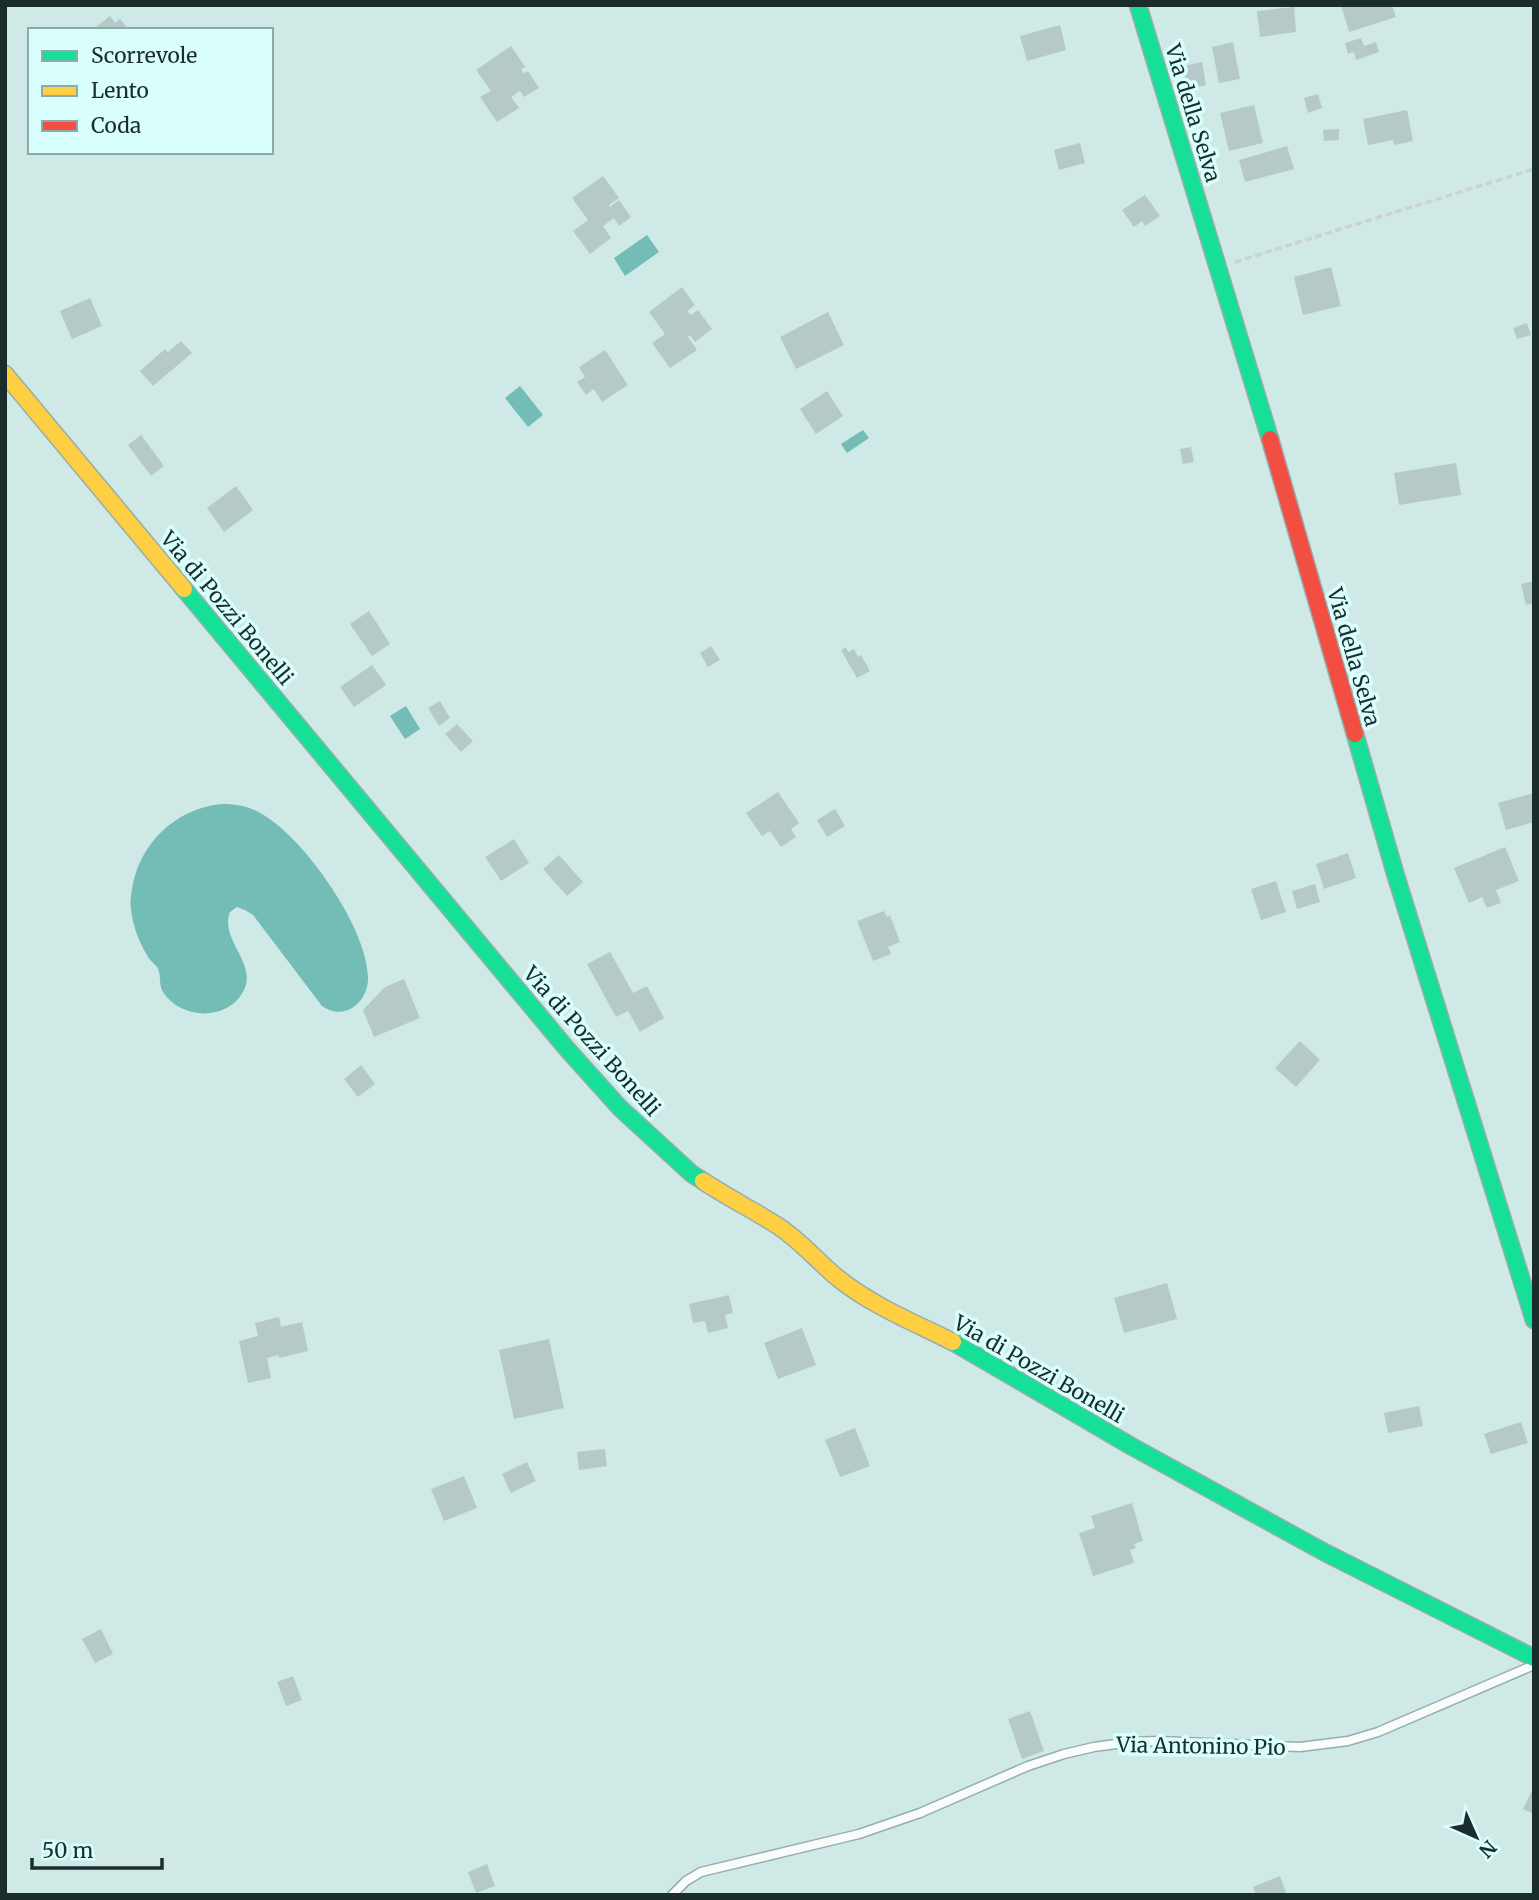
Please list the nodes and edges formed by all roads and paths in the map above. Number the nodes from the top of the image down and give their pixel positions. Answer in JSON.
{"nodes":[{"id":1,"x":1138,"y":5,"type":"edge"},
{"id":2,"x":1534,"y":169,"type":"edge"},
{"id":3,"x":1218,"y":267,"type":"junction"},
{"id":4,"x":5,"y":374,"type":"edge"},
{"id":5,"x":1534,"y":1320,"type":"edge"},
{"id":6,"x":1534,"y":1658,"type":"edge"},
{"id":7,"x":1534,"y":1665,"type":"edge"},
{"id":8,"x":672,"y":1895,"type":"edge"}],
"edges":[{"from":1,"to":3,"type":"street","name":"Via della Selva"},
{"from":2,"to":3,"type":"path"},
{"from":3,"to":5,"type":"street","name":"Via della Selva"},
{"from":4,"to":6,"type":"street","name":"Via di Pozzi Bonelli"},
{"from":7,"to":8,"type":"lane","name":"Via Antonino Pio"}]}
